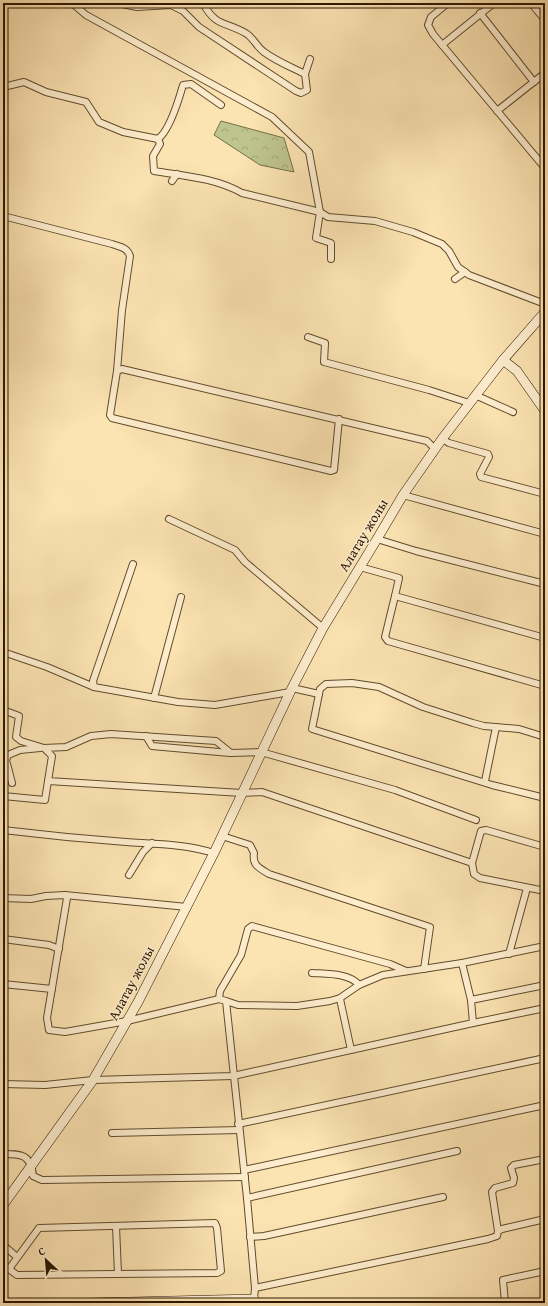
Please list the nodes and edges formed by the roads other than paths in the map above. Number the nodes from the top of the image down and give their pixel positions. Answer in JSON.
{"nodes":[{"id":1,"x":72,"y":3,"type":"edge"},
{"id":2,"x":117,"y":3,"type":"edge"},
{"id":3,"x":203,"y":3,"type":"edge"},
{"id":4,"x":448,"y":3,"type":"edge"},
{"id":5,"x":494,"y":3,"type":"edge"},
{"id":6,"x":531,"y":3,"type":"edge"},
{"id":7,"x":480,"y":13,"type":"junction"},
{"id":8,"x":545,"y":20,"type":"edge"},
{"id":9,"x":442,"y":45,"type":"junction"},
{"id":10,"x":310,"y":59,"type":"dead end"},
{"id":11,"x":545,"y":73,"type":"edge"},
{"id":12,"x":305,"y":74,"type":"junction"},
{"id":13,"x":534,"y":82,"type":"junction"},
{"id":14,"x":3,"y":87,"type":"edge"},
{"id":15,"x":221,"y":105,"type":"dead end"},
{"id":16,"x":497,"y":111,"type":"junction"},
{"id":17,"x":158,"y":139,"type":"junction"},
{"id":18,"x":545,"y":168,"type":"edge"},
{"id":19,"x":177,"y":174,"type":"junction"},
{"id":20,"x":172,"y":181,"type":"dead end"},
{"id":21,"x":320,"y":212,"type":"junction"},
{"id":22,"x":3,"y":216,"type":"edge"},
{"id":23,"x":331,"y":259,"type":"dead end"},
{"id":24,"x":465,"y":272,"type":"junction"},
{"id":25,"x":455,"y":279,"type":"dead end"},
{"id":26,"x":545,"y":304,"type":"edge"},
{"id":27,"x":545,"y":312,"type":"edge"},
{"id":28,"x":308,"y":337,"type":"dead end"},
{"id":29,"x":503,"y":360,"type":"junction"},
{"id":30,"x":117,"y":371,"type":"junction"},
{"id":31,"x":475,"y":395,"type":"junction"},
{"id":32,"x":469,"y":403,"type":"junction"},
{"id":33,"x":545,"y":411,"type":"edge"},
{"id":34,"x":513,"y":412,"type":"dead end"},
{"id":35,"x":339,"y":419,"type":"junction"},
{"id":36,"x":442,"y":439,"type":"junction"},
{"id":37,"x":435,"y":449,"type":"junction"},
{"id":38,"x":545,"y":494,"type":"edge"},
{"id":39,"x":403,"y":495,"type":"junction"},
{"id":40,"x":169,"y":519,"type":"dead end"},
{"id":41,"x":545,"y":534,"type":"edge"},
{"id":42,"x":377,"y":539,"type":"junction"},
{"id":43,"x":133,"y":564,"type":"dead end"},
{"id":44,"x":360,"y":567,"type":"junction"},
{"id":45,"x":545,"y":584,"type":"edge"},
{"id":46,"x":395,"y":596,"type":"junction"},
{"id":47,"x":181,"y":597,"type":"dead end"},
{"id":48,"x":323,"y":628,"type":"junction"},
{"id":49,"x":545,"y":638,"type":"edge"},
{"id":50,"x":3,"y":652,"type":"edge"},
{"id":51,"x":545,"y":686,"type":"edge"},
{"id":52,"x":94,"y":687,"type":"junction"},
{"id":53,"x":290,"y":692,"type":"junction"},
{"id":54,"x":319,"y":694,"type":"junction"},
{"id":55,"x":154,"y":698,"type":"junction"},
{"id":56,"x":3,"y":710,"type":"edge"},
{"id":57,"x":496,"y":727,"type":"junction"},
{"id":58,"x":146,"y":736,"type":"junction"},
{"id":59,"x":545,"y":737,"type":"edge"},
{"id":60,"x":44,"y":748,"type":"junction"},
{"id":61,"x":231,"y":753,"type":"junction"},
{"id":62,"x":260,"y":756,"type":"junction"},
{"id":63,"x":48,"y":781,"type":"junction"},
{"id":64,"x":485,"y":781,"type":"junction"},
{"id":65,"x":12,"y":783,"type":"dead end"},
{"id":66,"x":242,"y":793,"type":"junction"},
{"id":67,"x":3,"y":796,"type":"edge"},
{"id":68,"x":545,"y":798,"type":"edge"},
{"id":69,"x":476,"y":820,"type":"dead end"},
{"id":70,"x":3,"y":830,"type":"edge"},
{"id":71,"x":222,"y":836,"type":"junction"},
{"id":72,"x":152,"y":843,"type":"junction"},
{"id":73,"x":545,"y":847,"type":"edge"},
{"id":74,"x":214,"y":853,"type":"junction"},
{"id":75,"x":472,"y":863,"type":"junction"},
{"id":76,"x":129,"y":875,"type":"dead end"},
{"id":77,"x":527,"y":888,"type":"junction"},
{"id":78,"x":545,"y":891,"type":"edge"},
{"id":79,"x":65,"y":895,"type":"junction"},
{"id":80,"x":3,"y":898,"type":"edge"},
{"id":81,"x":187,"y":907,"type":"junction"},
{"id":82,"x":3,"y":939,"type":"edge"},
{"id":83,"x":545,"y":946,"type":"edge"},
{"id":84,"x":59,"y":949,"type":"junction"},
{"id":85,"x":509,"y":954,"type":"junction"},
{"id":86,"x":462,"y":963,"type":"junction"},
{"id":87,"x":424,"y":969,"type":"junction"},
{"id":88,"x":406,"y":971,"type":"junction"},
{"id":89,"x":312,"y":972,"type":"dead end"},
{"id":90,"x":3,"y":984,"type":"edge"},
{"id":91,"x":358,"y":985,"type":"junction"},
{"id":92,"x":545,"y":985,"type":"edge"},
{"id":93,"x":52,"y":989,"type":"junction"},
{"id":94,"x":340,"y":999,"type":"junction"},
{"id":95,"x":222,"y":1000,"type":"junction"},
{"id":96,"x":471,"y":1000,"type":"junction"},
{"id":97,"x":545,"y":1008,"type":"edge"},
{"id":98,"x":126,"y":1021,"type":"junction"},
{"id":99,"x":473,"y":1023,"type":"junction"},
{"id":100,"x":351,"y":1050,"type":"junction"},
{"id":101,"x":545,"y":1058,"type":"edge"},
{"id":102,"x":233,"y":1076,"type":"junction"},
{"id":103,"x":93,"y":1080,"type":"junction"},
{"id":104,"x":3,"y":1084,"type":"edge"},
{"id":105,"x":545,"y":1105,"type":"edge"},
{"id":106,"x":238,"y":1127,"type":"junction"},
{"id":107,"x":112,"y":1133,"type":"dead end"},
{"id":108,"x":457,"y":1151,"type":"dead end"},
{"id":109,"x":3,"y":1154,"type":"edge"},
{"id":110,"x":545,"y":1159,"type":"edge"},
{"id":111,"x":32,"y":1166,"type":"junction"},
{"id":112,"x":244,"y":1170,"type":"junction"},
{"id":113,"x":245,"y":1177,"type":"junction"},
{"id":114,"x":443,"y":1197,"type":"dead end"},
{"id":115,"x":247,"y":1198,"type":"junction"},
{"id":116,"x":3,"y":1206,"type":"edge"},
{"id":117,"x":545,"y":1219,"type":"edge"},
{"id":118,"x":116,"y":1226,"type":"junction"},
{"id":119,"x":498,"y":1231,"type":"junction"},
{"id":120,"x":250,"y":1237,"type":"junction"},
{"id":121,"x":3,"y":1246,"type":"edge"},
{"id":122,"x":17,"y":1257,"type":"junction"},
{"id":123,"x":545,"y":1271,"type":"edge"},
{"id":124,"x":118,"y":1274,"type":"junction"},
{"id":125,"x":255,"y":1288,"type":"junction"},
{"id":126,"x":254,"y":1301,"type":"edge"},
{"id":127,"x":88,"y":1303,"type":"edge"},
{"id":128,"x":505,"y":1303,"type":"edge"}],
"edges":[{"from":1,"to":21,"type":"street"},
{"from":2,"to":12,"type":"street"},
{"from":3,"to":12,"type":"street"},
{"from":4,"to":9,"type":"street"},
{"from":5,"to":7,"type":"street"},
{"from":6,"to":8,"type":"street"},
{"from":7,"to":9,"type":"street"},
{"from":7,"to":13,"type":"street"},
{"from":9,"to":16,"type":"street"},
{"from":10,"to":12,"type":"street"},
{"from":11,"to":13,"type":"street"},
{"from":13,"to":16,"type":"street"},
{"from":14,"to":17,"type":"street"},
{"from":15,"to":17,"type":"street"},
{"from":16,"to":18,"type":"street"},
{"from":17,"to":19,"type":"street"},
{"from":19,"to":20,"type":"street"},
{"from":19,"to":21,"type":"street"},
{"from":21,"to":23,"type":"street"},
{"from":21,"to":24,"type":"street"},
{"from":22,"to":30,"type":"street"},
{"from":24,"to":25,"type":"street"},
{"from":24,"to":26,"type":"street"},
{"from":27,"to":29,"type":"main road"},
{"from":28,"to":32,"type":"street"},
{"from":29,"to":31,"type":"main road"},
{"from":29,"to":33,"type":"main road"},
{"from":30,"to":35,"type":"street"},
{"from":30,"to":35,"type":"street"},
{"from":31,"to":32,"type":"main road","name":"Алатау жолы"},
{"from":31,"to":34,"type":"street"},
{"from":32,"to":36,"type":"main road","name":"Алатау жолы"},
{"from":35,"to":37,"type":"street"},
{"from":36,"to":37,"type":"main road","name":"Алатау жолы"},
{"from":36,"to":38,"type":"street"},
{"from":37,"to":39,"type":"main road","name":"Алатау жолы"},
{"from":39,"to":41,"type":"street"},
{"from":39,"to":42,"type":"main road","name":"Алатау жолы"},
{"from":40,"to":48,"type":"street"},
{"from":42,"to":44,"type":"main road","name":"Алатау жолы"},
{"from":42,"to":45,"type":"street"},
{"from":43,"to":52,"type":"street"},
{"from":44,"to":46,"type":"street"},
{"from":44,"to":48,"type":"main road","name":"Алатау жолы"},
{"from":46,"to":49,"type":"street"},
{"from":46,"to":51,"type":"street"},
{"from":47,"to":55,"type":"street"},
{"from":48,"to":53,"type":"main road","name":"Алатау жолы"},
{"from":50,"to":52,"type":"street"},
{"from":52,"to":55,"type":"street"},
{"from":53,"to":54,"type":"street"},
{"from":53,"to":55,"type":"street"},
{"from":53,"to":62,"type":"main road","name":"Алатау жолы"},
{"from":54,"to":57,"type":"street"},
{"from":54,"to":64,"type":"street"},
{"from":56,"to":60,"type":"street"},
{"from":57,"to":59,"type":"street"},
{"from":57,"to":64,"type":"street"},
{"from":58,"to":60,"type":"street"},
{"from":58,"to":61,"type":"street"},
{"from":58,"to":61,"type":"street"},
{"from":60,"to":63,"type":"street"},
{"from":60,"to":65,"type":"street"},
{"from":61,"to":62,"type":"street"},
{"from":62,"to":66,"type":"main road","name":"Алатау жолы"},
{"from":62,"to":69,"type":"street"},
{"from":63,"to":66,"type":"street"},
{"from":63,"to":67,"type":"street"},
{"from":64,"to":68,"type":"street"},
{"from":66,"to":71,"type":"main road","name":"Алатау жолы"},
{"from":66,"to":75,"type":"street"},
{"from":70,"to":72,"type":"street"},
{"from":71,"to":74,"type":"main road","name":"Алатау жолы"},
{"from":71,"to":87,"type":"street"},
{"from":72,"to":74,"type":"street"},
{"from":72,"to":76,"type":"street"},
{"from":73,"to":75,"type":"street"},
{"from":74,"to":81,"type":"main road","name":"Алатау жолы"},
{"from":75,"to":77,"type":"street"},
{"from":77,"to":78,"type":"street"},
{"from":77,"to":85,"type":"street"},
{"from":79,"to":80,"type":"street"},
{"from":79,"to":81,"type":"street"},
{"from":79,"to":84,"type":"street"},
{"from":81,"to":98,"type":"main road","name":"Алатау жолы"},
{"from":82,"to":84,"type":"street"},
{"from":83,"to":85,"type":"street"},
{"from":84,"to":93,"type":"street"},
{"from":85,"to":86,"type":"street"},
{"from":86,"to":87,"type":"street"},
{"from":86,"to":96,"type":"street"},
{"from":87,"to":88,"type":"street"},
{"from":88,"to":91,"type":"street"},
{"from":88,"to":95,"type":"street"},
{"from":89,"to":91,"type":"street"},
{"from":90,"to":93,"type":"street"},
{"from":91,"to":94,"type":"street"},
{"from":92,"to":96,"type":"street"},
{"from":93,"to":98,"type":"street"},
{"from":94,"to":95,"type":"street"},
{"from":94,"to":100,"type":"street"},
{"from":95,"to":98,"type":"street"},
{"from":95,"to":102,"type":"street"},
{"from":96,"to":99,"type":"street"},
{"from":97,"to":99,"type":"street"},
{"from":98,"to":103,"type":"main road","name":"Алатау жолы"},
{"from":99,"to":100,"type":"street"},
{"from":100,"to":102,"type":"street"},
{"from":101,"to":106,"type":"street"},
{"from":102,"to":103,"type":"street"},
{"from":102,"to":106,"type":"street"},
{"from":103,"to":104,"type":"street"},
{"from":103,"to":111,"type":"main road","name":"Алатау жолы"},
{"from":105,"to":112,"type":"street"},
{"from":106,"to":107,"type":"street"},
{"from":106,"to":112,"type":"street"},
{"from":108,"to":115,"type":"street"},
{"from":109,"to":111,"type":"street"},
{"from":110,"to":119,"type":"street"},
{"from":111,"to":113,"type":"street"},
{"from":111,"to":116,"type":"main road","name":"Алатау жолы"},
{"from":112,"to":113,"type":"street"},
{"from":113,"to":115,"type":"street"},
{"from":114,"to":120,"type":"street"},
{"from":115,"to":120,"type":"street"},
{"from":117,"to":119,"type":"street"},
{"from":118,"to":122,"type":"street"},
{"from":118,"to":124,"type":"street"},
{"from":118,"to":124,"type":"street"},
{"from":119,"to":125,"type":"street"},
{"from":120,"to":125,"type":"street"},
{"from":121,"to":122,"type":"street"},
{"from":122,"to":124,"type":"street"},
{"from":123,"to":128,"type":"street"},
{"from":125,"to":126,"type":"street"},
{"from":126,"to":127,"type":"main road"}]}
